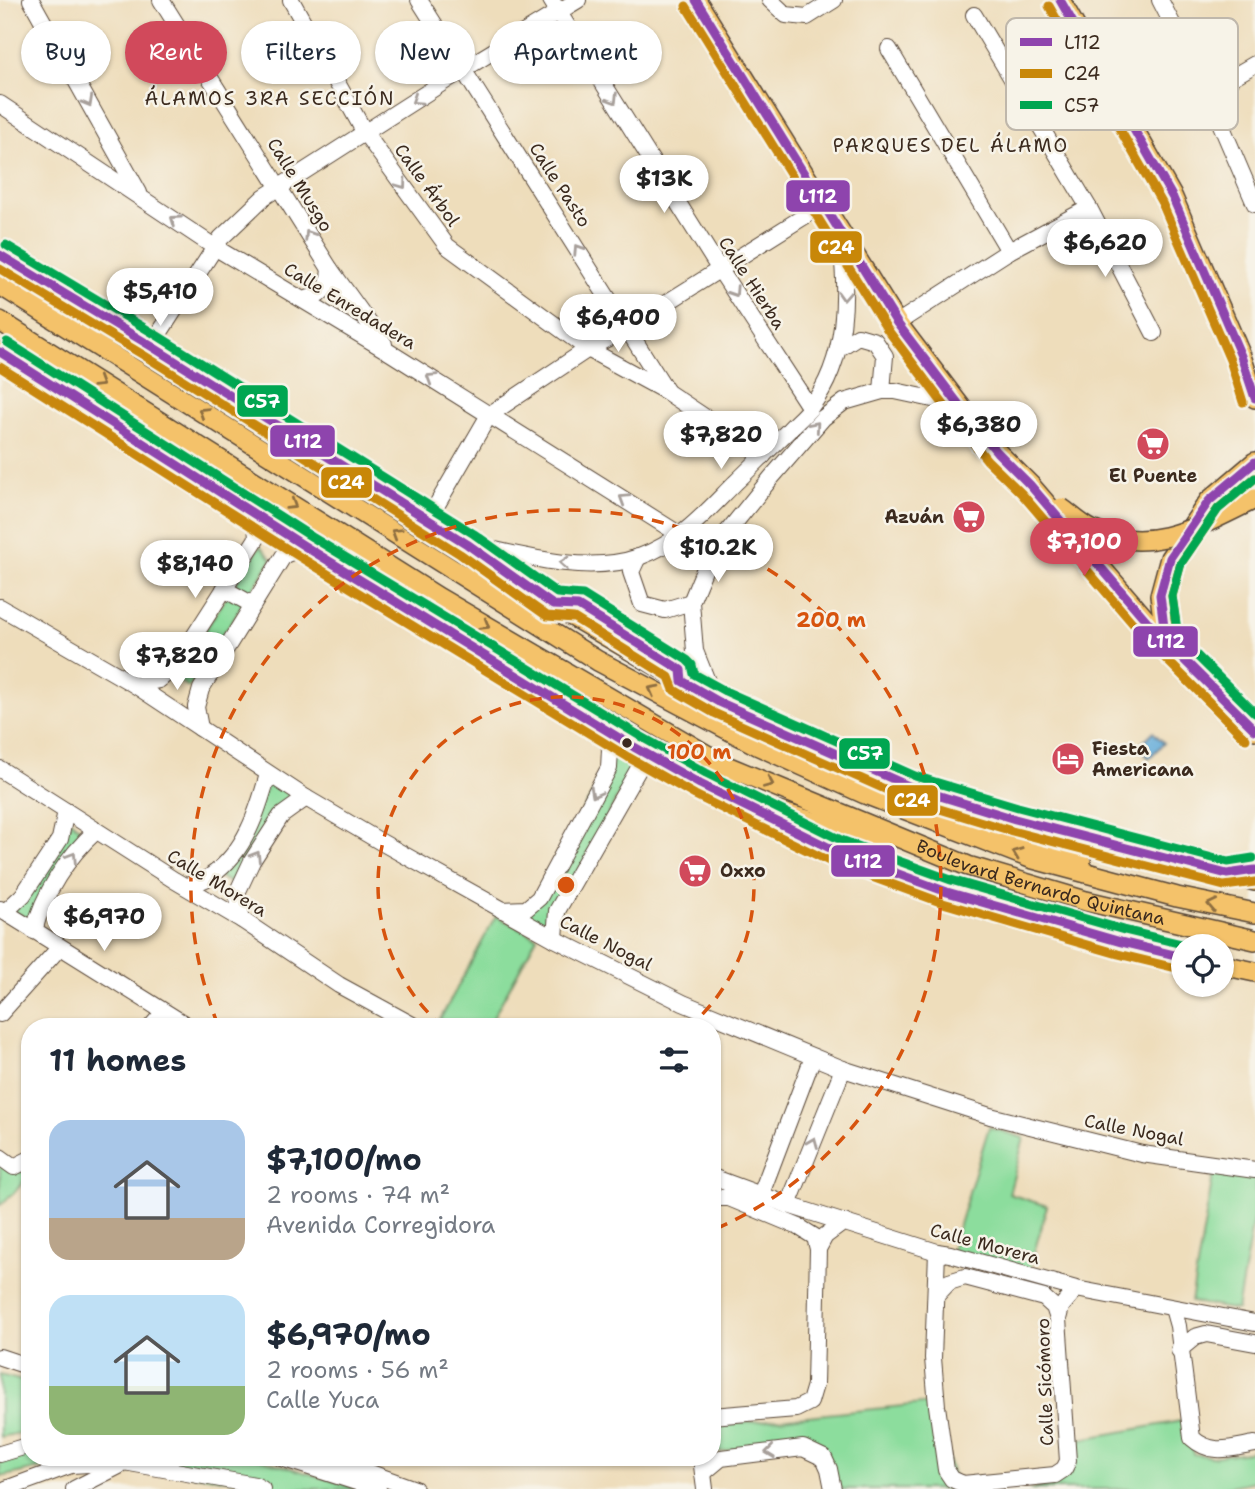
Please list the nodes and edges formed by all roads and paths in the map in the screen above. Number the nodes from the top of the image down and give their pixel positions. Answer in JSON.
{"nodes":[{"id":1,"x":31,"y":0,"type":"edge"},
{"id":2,"x":161,"y":0,"type":"edge"},
{"id":3,"x":291,"y":0,"type":"edge"},
{"id":4,"x":419,"y":0,"type":"edge"},
{"id":5,"x":578,"y":0,"type":"edge"},
{"id":6,"x":696,"y":0,"type":"edge"},
{"id":7,"x":770,"y":0,"type":"edge"},
{"id":8,"x":834,"y":0,"type":"edge"},
{"id":9,"x":1060,"y":0,"type":"edge"},
{"id":10,"x":1160,"y":0,"type":"edge"},
{"id":11,"x":554,"y":6,"type":"edge"},
{"id":12,"x":974,"y":15,"type":"dead end"},
{"id":13,"x":1070,"y":18,"type":"edge"},
{"id":14,"x":1169,"y":18,"type":"edge"},
{"id":15,"x":433,"y":21,"type":"edge"},
{"id":16,"x":890,"y":49,"type":"dead end"},
{"id":17,"x":475,"y":61,"type":"edge"},
{"id":18,"x":1255,"y":64,"type":"edge"},
{"id":19,"x":1006,"y":68,"type":"edge"},
{"id":20,"x":1238,"y":74,"type":"edge"},
{"id":21,"x":441,"y":84,"type":"edge"},
{"id":22,"x":474,"y":84,"type":"edge"},
{"id":23,"x":0,"y":104,"type":"edge"},
{"id":24,"x":1043,"y":130,"type":"edge"},
{"id":25,"x":1134,"y":130,"type":"edge"},
{"id":26,"x":1223,"y":130,"type":"edge"},
{"id":27,"x":365,"y":133,"type":"junction"},
{"id":28,"x":279,"y":189,"type":"junction"},
{"id":29,"x":141,"y":196,"type":"junction"},
{"id":30,"x":824,"y":204,"type":"junction"},
{"id":31,"x":1255,"y":204,"type":"edge"},
{"id":32,"x":1090,"y":208,"type":"junction"},
{"id":33,"x":840,"y":229,"type":"junction"},
{"id":34,"x":216,"y":248,"type":"junction"},
{"id":35,"x":1010,"y":251,"type":"junction"},
{"id":36,"x":0,"y":255,"type":"edge"},
{"id":37,"x":330,"y":269,"type":"junction"},
{"id":38,"x":720,"y":270,"type":"junction"},
{"id":39,"x":0,"y":273,"type":"edge"},
{"id":40,"x":0,"y":285,"type":"edge"},
{"id":41,"x":304,"y":300,"type":"junction"},
{"id":42,"x":897,"y":323,"type":"junction"},
{"id":43,"x":7,"y":326,"type":"edge"},
{"id":44,"x":628,"y":327,"type":"junction"},
{"id":45,"x":1154,"y":333,"type":"dead end"},
{"id":46,"x":95,"y":345,"type":"junction"},
{"id":47,"x":150,"y":346,"type":"junction"},
{"id":48,"x":588,"y":349,"type":"junction"},
{"id":49,"x":838,"y":349,"type":"junction"},
{"id":50,"x":0,"y":352,"type":"edge"},
{"id":51,"x":389,"y":352,"type":"junction"},
{"id":52,"x":1241,"y":356,"type":"junction"},
{"id":53,"x":1255,"y":380,"type":"edge"},
{"id":54,"x":883,"y":391,"type":"junction"},
{"id":55,"x":667,"y":392,"type":"junction"},
{"id":56,"x":1255,"y":398,"type":"edge"},
{"id":57,"x":810,"y":408,"type":"junction"},
{"id":58,"x":963,"y":410,"type":"junction"},
{"id":59,"x":489,"y":415,"type":"junction"},
{"id":60,"x":109,"y":422,"type":"junction"},
{"id":61,"x":762,"y":456,"type":"junction"},
{"id":62,"x":1255,"y":462,"type":"edge"},
{"id":63,"x":1030,"y":485,"type":"junction"},
{"id":64,"x":1255,"y":499,"type":"edge"},
{"id":65,"x":1061,"y":509,"type":"joint"},
{"id":66,"x":255,"y":514,"type":"junction"},
{"id":67,"x":428,"y":520,"type":"junction"},
{"id":68,"x":682,"y":536,"type":"junction"},
{"id":69,"x":467,"y":544,"type":"junction"},
{"id":70,"x":306,"y":547,"type":"junction"},
{"id":71,"x":423,"y":550,"type":"junction"},
{"id":72,"x":638,"y":557,"type":"junction"},
{"id":73,"x":224,"y":589,"type":"junction"},
{"id":74,"x":691,"y":602,"type":"junction"},
{"id":75,"x":253,"y":605,"type":"junction"},
{"id":76,"x":554,"y":605,"type":"junction"},
{"id":77,"x":0,"y":607,"type":"edge"},
{"id":78,"x":1166,"y":643,"type":"junction"},
{"id":79,"x":135,"y":685,"type":"junction"},
{"id":80,"x":719,"y":702,"type":"junction"},
{"id":81,"x":1251,"y":722,"type":"edge"},
{"id":82,"x":200,"y":728,"type":"junction"},
{"id":83,"x":605,"y":729,"type":"junction"},
{"id":84,"x":656,"y":760,"type":"junction"},
{"id":85,"x":0,"y":769,"type":"edge"},
{"id":86,"x":268,"y":774,"type":"junction"},
{"id":87,"x":306,"y":798,"type":"junction"},
{"id":88,"x":946,"y":799,"type":"junction"},
{"id":89,"x":740,"y":802,"type":"junction"},
{"id":90,"x":65,"y":811,"type":"junction"},
{"id":91,"x":96,"y":831,"type":"junction"},
{"id":92,"x":573,"y":835,"type":"junction"},
{"id":93,"x":596,"y":847,"type":"junction"},
{"id":94,"x":968,"y":866,"type":"junction"},
{"id":95,"x":1254,"y":879,"type":"edge"},
{"id":96,"x":187,"y":886,"type":"junction"},
{"id":97,"x":1177,"y":897,"type":"junction"},
{"id":98,"x":502,"y":910,"type":"junction"},
{"id":99,"x":2,"y":911,"type":"edge"},
{"id":100,"x":1251,"y":913,"type":"edge"},
{"id":101,"x":242,"y":920,"type":"junction"},
{"id":102,"x":34,"y":931,"type":"junction"},
{"id":103,"x":555,"y":939,"type":"junction"},
{"id":104,"x":1255,"y":940,"type":"edge"},
{"id":105,"x":61,"y":947,"type":"junction"},
{"id":106,"x":1171,"y":954,"type":"edge"},
{"id":107,"x":1234,"y":967,"type":"edge"},
{"id":108,"x":1255,"y":969,"type":"edge"},
{"id":109,"x":164,"y":1012,"type":"junction"},
{"id":110,"x":0,"y":1014,"type":"edge"},
{"id":111,"x":159,"y":1018,"type":"edge"},
{"id":112,"x":174,"y":1018,"type":"edge"},
{"id":113,"x":400,"y":1018,"type":"edge"},
{"id":114,"x":718,"y":1018,"type":"edge"},
{"id":115,"x":721,"y":1019,"type":"edge"},
{"id":116,"x":813,"y":1058,"type":"junction"},
{"id":117,"x":843,"y":1069,"type":"junction"},
{"id":118,"x":0,"y":1157,"type":"edge"},
{"id":119,"x":21,"y":1164,"type":"edge"},
{"id":120,"x":1255,"y":1170,"type":"edge"},
{"id":121,"x":721,"y":1180,"type":"edge"},
{"id":122,"x":761,"y":1194,"type":"junction"},
{"id":123,"x":721,"y":1198,"type":"edge"},
{"id":124,"x":788,"y":1205,"type":"junction"},
{"id":125,"x":844,"y":1222,"type":"junction"},
{"id":126,"x":818,"y":1250,"type":"junction"},
{"id":127,"x":937,"y":1252,"type":"junction"},
{"id":128,"x":1076,"y":1289,"type":"junction"},
{"id":129,"x":936,"y":1296,"type":"junction"},
{"id":130,"x":1173,"y":1308,"type":"junction"},
{"id":131,"x":1058,"y":1319,"type":"junction"},
{"id":132,"x":1255,"y":1323,"type":"edge"},
{"id":133,"x":1255,"y":1343,"type":"edge"},
{"id":134,"x":1179,"y":1350,"type":"junction"},
{"id":135,"x":0,"y":1357,"type":"edge"},
{"id":136,"x":21,"y":1364,"type":"edge"},
{"id":137,"x":721,"y":1415,"type":"edge"},
{"id":138,"x":1255,"y":1444,"type":"edge"},
{"id":139,"x":21,"y":1448,"type":"edge"},
{"id":140,"x":0,"y":1454,"type":"edge"},
{"id":141,"x":721,"y":1458,"type":"edge"},
{"id":142,"x":68,"y":1466,"type":"edge"},
{"id":143,"x":117,"y":1466,"type":"edge"},
{"id":144,"x":146,"y":1466,"type":"edge"},
{"id":145,"x":306,"y":1466,"type":"edge"},
{"id":146,"x":351,"y":1466,"type":"edge"},
{"id":147,"x":6,"y":1489,"type":"edge"},
{"id":148,"x":74,"y":1489,"type":"edge"},
{"id":149,"x":262,"y":1489,"type":"edge"},
{"id":150,"x":379,"y":1489,"type":"edge"},
{"id":151,"x":415,"y":1489,"type":"edge"},
{"id":152,"x":833,"y":1489,"type":"edge"}],
"edges":[{"from":1,"to":29,"type":"street","one_way":true},
{"from":2,"to":28,"type":"street","name":"Calle Musgo"},
{"from":3,"to":27,"type":"street","name":"Calle Árbol"},
{"from":4,"to":15,"type":"street","name":"Calle Pasto"},
{"from":5,"to":11,"type":"street"},
{"from":6,"to":30,"type":"main road"},
{"from":7,"to":8,"type":"street"},
{"from":9,"to":13,"type":"main road"},
{"from":10,"to":14,"type":"street"},
{"from":11,"to":17,"type":"street"},
{"from":11,"to":38,"type":"street","name":"Calle Hierba","one_way":true},
{"from":12,"to":19,"type":"street"},
{"from":16,"to":35,"type":"street"},
{"from":18,"to":20,"type":"street"},
{"from":21,"to":27,"type":"street","one_way":true},
{"from":44,"to":22,"type":"street","name":"Calle Pasto","one_way":true},
{"from":23,"to":29,"type":"street","name":"Calle Enredadera"},
{"from":24,"to":32,"type":"street"},
{"from":25,"to":52,"type":"main road"},
{"from":26,"to":31,"type":"street"},
{"from":27,"to":28,"type":"street"},
{"from":27,"to":48,"type":"street","name":"Calle Árbol","one_way":true},
{"from":28,"to":34,"type":"street"},
{"from":37,"to":28,"type":"street","name":"Calle Musgo","one_way":true},
{"from":34,"to":29,"type":"street","name":"Calle Enredadera","one_way":true},
{"from":30,"to":33,"type":"main road"},
{"from":30,"to":38,"type":"street"},
{"from":32,"to":35,"type":"street"},
{"from":32,"to":45,"type":"street"},
{"from":33,"to":42,"type":"main road"},
{"from":33,"to":49,"type":"street","one_way":true},
{"from":34,"to":41,"type":"street","name":"Calle Enredadera"},
{"from":34,"to":47,"type":"street"},
{"from":35,"to":42,"type":"street"},
{"from":36,"to":47,"type":"main road"},
{"from":37,"to":41,"type":"street"},
{"from":37,"to":51,"type":"street","name":"Calle Musgo"},
{"from":38,"to":44,"type":"street"},
{"from":38,"to":57,"type":"street","name":"Calle Hierba","one_way":true},
{"from":39,"to":46,"type":"main road"},
{"from":40,"to":46,"type":"main road","name":"Boulevard Bernardo Quintana"},
{"from":41,"to":51,"type":"street","name":"Calle Enredadera"},
{"from":42,"to":58,"type":"main road"},
{"from":43,"to":60,"type":"main road"},
{"from":43,"to":94,"type":"main road","name":"Boulevard Bernardo Quintana","one_way":true},
{"from":44,"to":48,"type":"street"},
{"from":44,"to":55,"type":"street","name":"Calle Pasto"},
{"from":71,"to":46,"type":"main road","name":"Boulevard Bernardo Quintana","one_way":true},
{"from":47,"to":67,"type":"main road"},
{"from":48,"to":55,"type":"street","name":"Calle Árbol"},
{"from":48,"to":59,"type":"street"},
{"from":49,"to":54,"type":"street"},
{"from":49,"to":57,"type":"street"},
{"from":50,"to":60,"type":"main road","name":"Boulevard Bernardo Quintana"},
{"from":59,"to":51,"type":"street","name":"Calle Enredadera","one_way":true},
{"from":52,"to":53,"type":"main road"},
{"from":52,"to":56,"type":"main road"},
{"from":54,"to":58,"type":"street"},
{"from":74,"to":54,"type":"street","one_way":true},
{"from":55,"to":61,"type":"street","name":"Calle Árbol"},
{"from":57,"to":61,"type":"street"},
{"from":58,"to":63,"type":"main road"},
{"from":59,"to":67,"type":"street"},
{"from":68,"to":59,"type":"street","name":"Calle Enredadera","one_way":true},
{"from":60,"to":66,"type":"main road","name":"Boulevard Bernardo Quintana"},
{"from":61,"to":68,"type":"street"},
{"from":62,"to":78,"type":"main road"},
{"from":63,"to":65,"type":"street"},
{"from":63,"to":78,"type":"main road"},
{"from":64,"to":65,"type":"main road","bridge":true},
{"from":66,"to":70,"type":"main road","name":"Boulevard Bernardo Quintana"},
{"from":66,"to":73,"type":"street"},
{"from":67,"to":69,"type":"main road"},
{"from":68,"to":72,"type":"street"},
{"from":72,"to":69,"type":"street","one_way":true},
{"from":69,"to":76,"type":"main road"},
{"from":70,"to":75,"type":"street"},
{"from":70,"to":83,"type":"main road","name":"Boulevard Bernardo Quintana"},
{"from":71,"to":76,"type":"main road"},
{"from":97,"to":71,"type":"main road","name":"Boulevard Bernardo Quintana","one_way":true},
{"from":72,"to":74,"type":"street"},
{"from":73,"to":75,"type":"street"},
{"from":73,"to":79,"type":"street"},
{"from":74,"to":80,"type":"street"},
{"from":75,"to":82,"type":"street"},
{"from":76,"to":80,"type":"main road"},
{"from":77,"to":79,"type":"street","name":"Calle Nogal"},
{"from":78,"to":81,"type":"main road"},
{"from":79,"to":82,"type":"street","name":"Calle Nogal"},
{"from":80,"to":88,"type":"main road"},
{"from":82,"to":86,"type":"street","name":"Calle Nogal"},
{"from":83,"to":84,"type":"main road","name":"Boulevard Bernardo Quintana"},
{"from":83,"to":92,"type":"street","one_way":true},
{"from":84,"to":89,"type":"main road","name":"Boulevard Bernardo Quintana"},
{"from":84,"to":93,"type":"street"},
{"from":85,"to":90,"type":"street","name":"Calle Morera"},
{"from":86,"to":87,"type":"street","name":"Calle Nogal"},
{"from":86,"to":96,"type":"street"},
{"from":87,"to":98,"type":"street","name":"Calle Nogal"},
{"from":101,"to":87,"type":"street","one_way":true},
{"from":88,"to":95,"type":"main road"},
{"from":88,"to":97,"type":"main road"},
{"from":89,"to":94,"type":"main road"},
{"from":89,"to":106,"type":"main road","name":"Boulevard Bernardo Quintana"},
{"from":90,"to":91,"type":"street","name":"Calle Morera"},
{"from":90,"to":99,"type":"street"},
{"from":91,"to":96,"type":"street","name":"Calle Morera"},
{"from":102,"to":91,"type":"street","one_way":true},
{"from":92,"to":93,"type":"street"},
{"from":92,"to":98,"type":"street"},
{"from":93,"to":103,"type":"street"},
{"from":94,"to":104,"type":"main road","name":"Boulevard Bernardo Quintana"},
{"from":96,"to":101,"type":"street","name":"Calle Morera"},
{"from":100,"to":97,"type":"main road","name":"Boulevard Bernardo Quintana","one_way":true},
{"from":98,"to":103,"type":"street","name":"Calle Nogal"},
{"from":99,"to":102,"type":"street"},
{"from":101,"to":113,"type":"street","name":"Calle Morera"},
{"from":102,"to":105,"type":"street"},
{"from":103,"to":114,"type":"street","name":"Calle Nogal"},
{"from":105,"to":109,"type":"street"},
{"from":105,"to":110,"type":"street"},
{"from":107,"to":108,"type":"main road"},
{"from":109,"to":111,"type":"street"},
{"from":109,"to":112,"type":"street"},
{"from":115,"to":116,"type":"street","name":"Calle Nogal"},
{"from":116,"to":117,"type":"street","name":"Calle Nogal"},
{"from":116,"to":122,"type":"street"},
{"from":117,"to":120,"type":"street","name":"Calle Nogal"},
{"from":124,"to":117,"type":"street","one_way":true},
{"from":118,"to":119,"type":"street"},
{"from":121,"to":122,"type":"street","name":"Calle Morera"},
{"from":122,"to":124,"type":"street","name":"Calle Morera"},
{"from":123,"to":126,"type":"street"},
{"from":124,"to":125,"type":"street","name":"Calle Morera"},
{"from":125,"to":126,"type":"street"},
{"from":125,"to":127,"type":"street","name":"Calle Morera"},
{"from":126,"to":137,"type":"street"},
{"from":127,"to":128,"type":"street","name":"Calle Morera"},
{"from":127,"to":129,"type":"street","name":"Calle Sicómoro"},
{"from":128,"to":130,"type":"street","name":"Calle Morera"},
{"from":128,"to":131,"type":"street","name":"Calle Sicómoro"},
{"from":129,"to":131,"type":"street","name":"Calle Morera"},
{"from":129,"to":131,"type":"street","name":"Calle Sicómoro"},
{"from":130,"to":132,"type":"street","name":"Calle Morera"},
{"from":130,"to":134,"type":"street"},
{"from":133,"to":134,"type":"street"},
{"from":134,"to":138,"type":"street"},
{"from":135,"to":136,"type":"street"},
{"from":139,"to":140,"type":"street"},
{"from":152,"to":141,"type":"street","one_way":true},
{"from":142,"to":147,"type":"street"},
{"from":143,"to":148,"type":"street"},
{"from":144,"to":149,"type":"street"},
{"from":145,"to":150,"type":"street"},
{"from":146,"to":151,"type":"street"}]}
